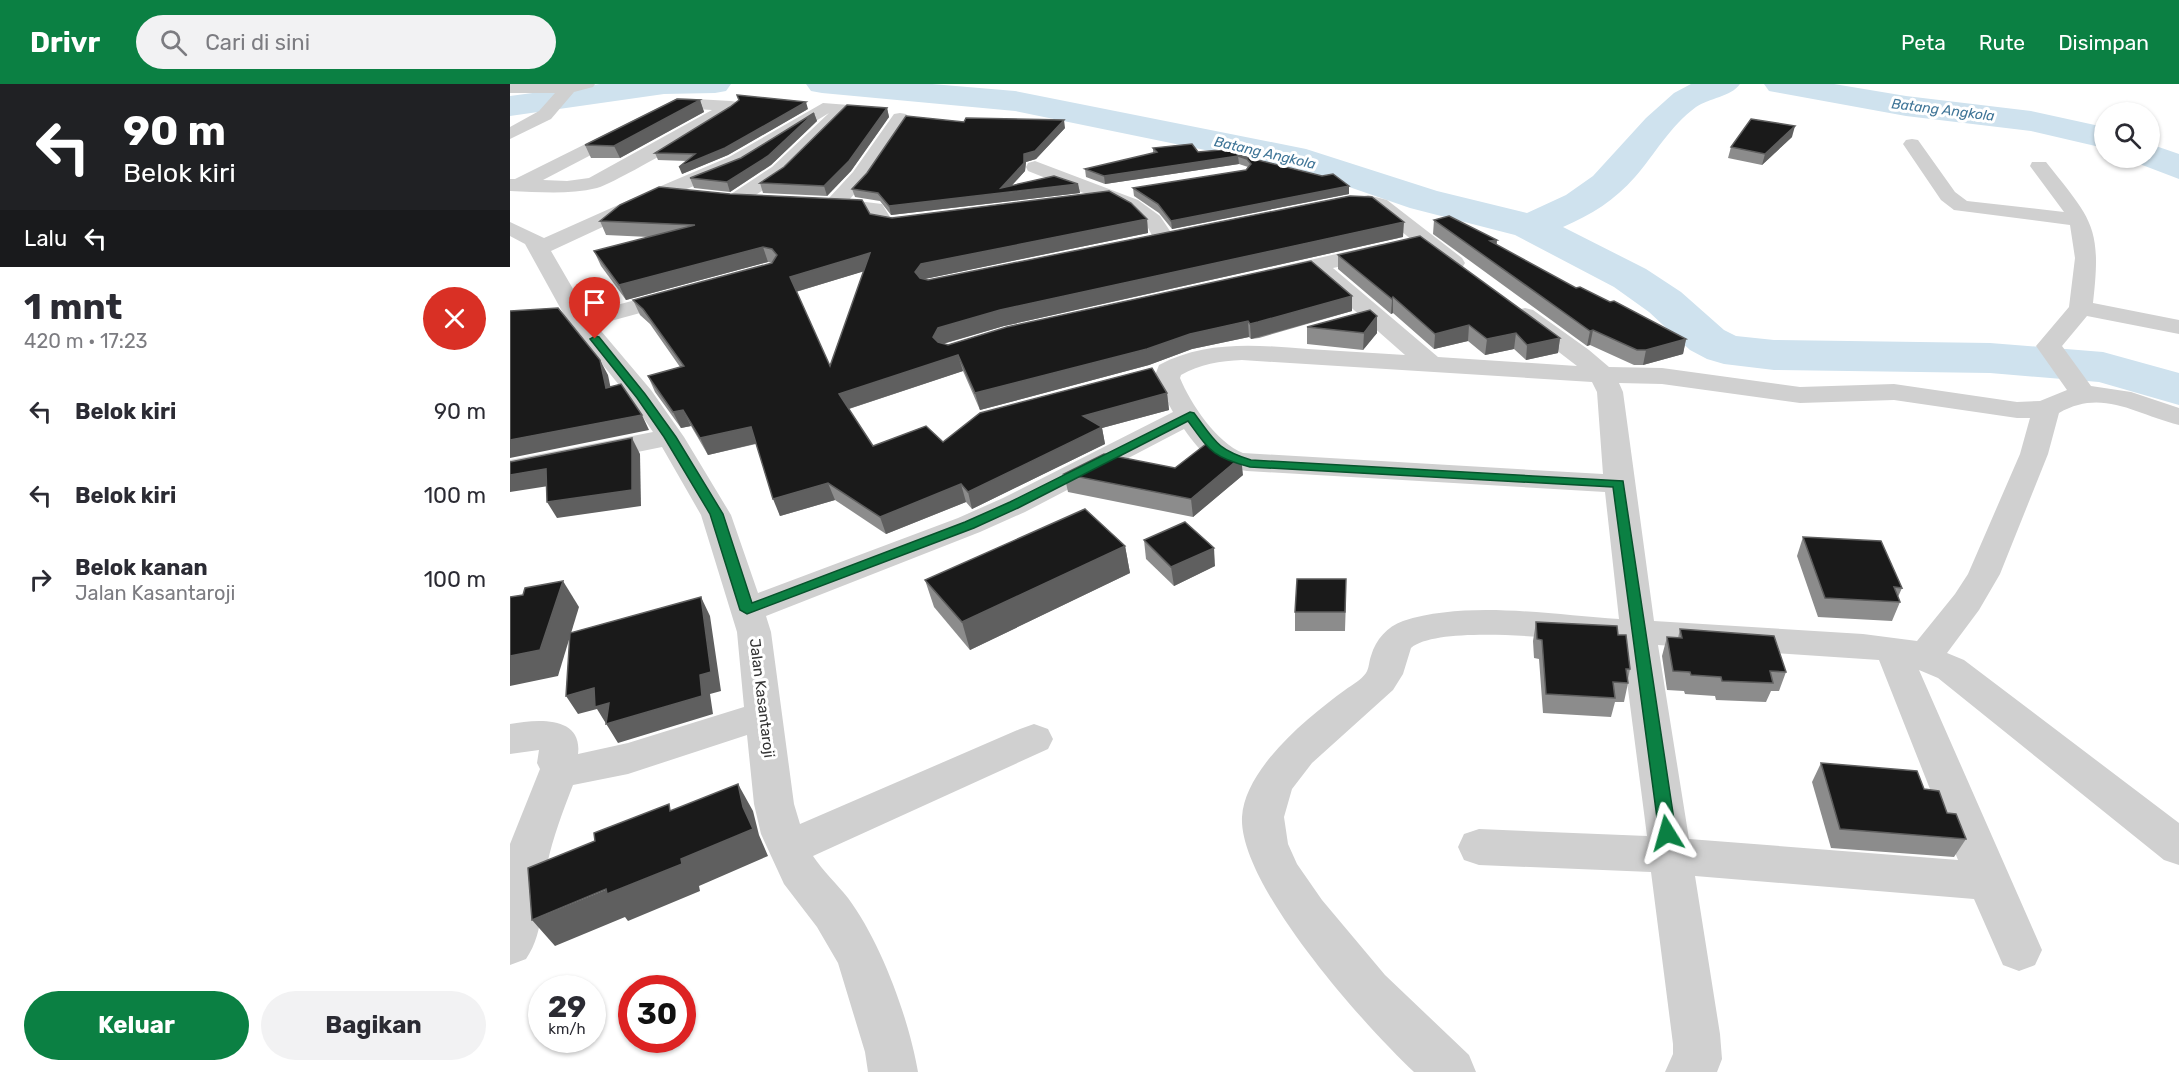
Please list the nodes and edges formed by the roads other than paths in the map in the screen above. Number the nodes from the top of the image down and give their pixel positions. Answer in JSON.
{"nodes":[{"id":1,"x":587,"y":84,"type":"edge"},
{"id":2,"x":522,"y":86,"type":"edge"},
{"id":3,"x":566,"y":90,"type":"junction"},
{"id":4,"x":900,"y":118,"type":"dead end"},
{"id":5,"x":510,"y":134,"type":"edge"},
{"id":6,"x":1912,"y":144,"type":"dead end"},
{"id":7,"x":2039,"y":166,"type":"dead end"},
{"id":8,"x":1035,"y":168,"type":"dead end"},
{"id":9,"x":515,"y":185,"type":"edge"},
{"id":10,"x":1135,"y":188,"type":"edge"},
{"id":11,"x":661,"y":193,"type":"junction"},
{"id":12,"x":1106,"y":195,"type":"junction"},
{"id":13,"x":735,"y":200,"type":"junction"},
{"id":14,"x":764,"y":201,"type":"edge"},
{"id":15,"x":1067,"y":201,"type":"edge"},
{"id":16,"x":805,"y":203,"type":"edge"},
{"id":17,"x":834,"y":204,"type":"junction"},
{"id":18,"x":1338,"y":204,"type":"edge"},
{"id":19,"x":933,"y":219,"type":"edge"},
{"id":20,"x":2078,"y":220,"type":"junction"},
{"id":21,"x":510,"y":228,"type":"edge"},
{"id":22,"x":1196,"y":234,"type":"edge"},
{"id":23,"x":1165,"y":240,"type":"junction"},
{"id":24,"x":1424,"y":241,"type":"junction"},
{"id":25,"x":1134,"y":247,"type":"edge"},
{"id":26,"x":540,"y":248,"type":"junction"},
{"id":27,"x":1316,"y":265,"type":"junction"},
{"id":28,"x":1251,"y":280,"type":"edge"},
{"id":29,"x":1479,"y":281,"type":"edge"},
{"id":30,"x":702,"y":289,"type":"edge"},
{"id":31,"x":1506,"y":302,"type":"edge"},
{"id":32,"x":2081,"y":308,"type":"junction"},
{"id":33,"x":580,"y":322,"type":"junction"},
{"id":34,"x":2179,"y":327,"type":"edge"},
{"id":35,"x":1306,"y":334,"type":"edge"},
{"id":36,"x":1242,"y":352,"type":"junction"},
{"id":37,"x":1430,"y":363,"type":"junction"},
{"id":38,"x":1602,"y":375,"type":"junction"},
{"id":39,"x":2076,"y":385,"type":"junction"},
{"id":40,"x":2046,"y":409,"type":"junction"},
{"id":41,"x":1190,"y":415,"type":"junction"},
{"id":42,"x":2179,"y":417,"type":"edge"},
{"id":43,"x":670,"y":437,"type":"junction"},
{"id":44,"x":510,"y":469,"type":"edge"},
{"id":45,"x":1618,"y":484,"type":"junction"},
{"id":46,"x":747,"y":610,"type":"junction"},
{"id":47,"x":1638,"y":632,"type":"junction"},
{"id":48,"x":1908,"y":653,"type":"junction"},
{"id":49,"x":765,"y":714,"type":"junction"},
{"id":50,"x":510,"y":739,"type":"edge"},
{"id":51,"x":1034,"y":739,"type":"dead end"},
{"id":52,"x":560,"y":769,"type":"junction"},
{"id":53,"x":2176,"y":841,"type":"edge"},
{"id":54,"x":1479,"y":847,"type":"dead end"},
{"id":55,"x":788,"y":848,"type":"junction"},
{"id":56,"x":1671,"y":855,"type":"junction"},
{"id":57,"x":1988,"y":881,"type":"junction"},
{"id":58,"x":510,"y":944,"type":"edge"},
{"id":59,"x":2019,"y":950,"type":"dead end"},
{"id":60,"x":893,"y":1072,"type":"edge"},
{"id":61,"x":1451,"y":1072,"type":"edge"},
{"id":62,"x":1690,"y":1072,"type":"edge"}],
"edges":[{"from":1,"to":3,"type":"street"},
{"from":2,"to":3,"type":"street"},
{"from":3,"to":5,"type":"street"},
{"from":4,"to":17,"type":"street"},
{"from":6,"to":20,"type":"street"},
{"from":7,"to":20,"type":"street"},
{"from":8,"to":12,"type":"street"},
{"from":9,"to":9,"type":"street"},
{"from":10,"to":12,"type":"street"},
{"from":11,"to":13,"type":"street"},
{"from":11,"to":13,"type":"street"},
{"from":11,"to":26,"type":"street"},
{"from":12,"to":15,"type":"street"},
{"from":12,"to":23,"type":"street"},
{"from":13,"to":14,"type":"street"},
{"from":16,"to":17,"type":"street"},
{"from":17,"to":19,"type":"street"},
{"from":18,"to":24,"type":"street"},
{"from":20,"to":32,"type":"street"},
{"from":21,"to":26,"type":"street","name":"Jalan Kasantaroji"},
{"from":22,"to":23,"type":"street"},
{"from":23,"to":25,"type":"street"},
{"from":24,"to":27,"type":"street"},
{"from":24,"to":29,"type":"street"},
{"from":26,"to":33,"type":"street","name":"Jalan Kasantaroji"},
{"from":27,"to":28,"type":"street"},
{"from":27,"to":37,"type":"street"},
{"from":30,"to":33,"type":"street"},
{"from":31,"to":38,"type":"street"},
{"from":32,"to":34,"type":"street"},
{"from":32,"to":39,"type":"street"},
{"from":33,"to":43,"type":"street","name":"Jalan Kasantaroji"},
{"from":35,"to":36,"type":"street"},
{"from":36,"to":37,"type":"street"},
{"from":36,"to":41,"type":"street"},
{"from":37,"to":38,"type":"street"},
{"from":38,"to":40,"type":"street"},
{"from":38,"to":45,"type":"street"},
{"from":39,"to":40,"type":"street"},
{"from":39,"to":42,"type":"street"},
{"from":40,"to":48,"type":"street"},
{"from":41,"to":45,"type":"street"},
{"from":41,"to":46,"type":"street"},
{"from":43,"to":44,"type":"street"},
{"from":43,"to":46,"type":"street","name":"Jalan Kasantaroji"},
{"from":45,"to":47,"type":"street"},
{"from":46,"to":49,"type":"street","name":"Jalan Kasantaroji"},
{"from":47,"to":48,"type":"street"},
{"from":47,"to":56,"type":"street"},
{"from":47,"to":61,"type":"street"},
{"from":48,"to":53,"type":"street"},
{"from":48,"to":57,"type":"street"},
{"from":49,"to":52,"type":"street"},
{"from":49,"to":55,"type":"street","name":"Jalan Kasantaroji"},
{"from":50,"to":52,"type":"street"},
{"from":51,"to":55,"type":"street"},
{"from":52,"to":58,"type":"street"},
{"from":54,"to":56,"type":"street"},
{"from":55,"to":60,"type":"street","name":"Jalan Kasantaroji"},
{"from":56,"to":57,"type":"street"},
{"from":56,"to":62,"type":"street"},
{"from":57,"to":59,"type":"street"}]}
